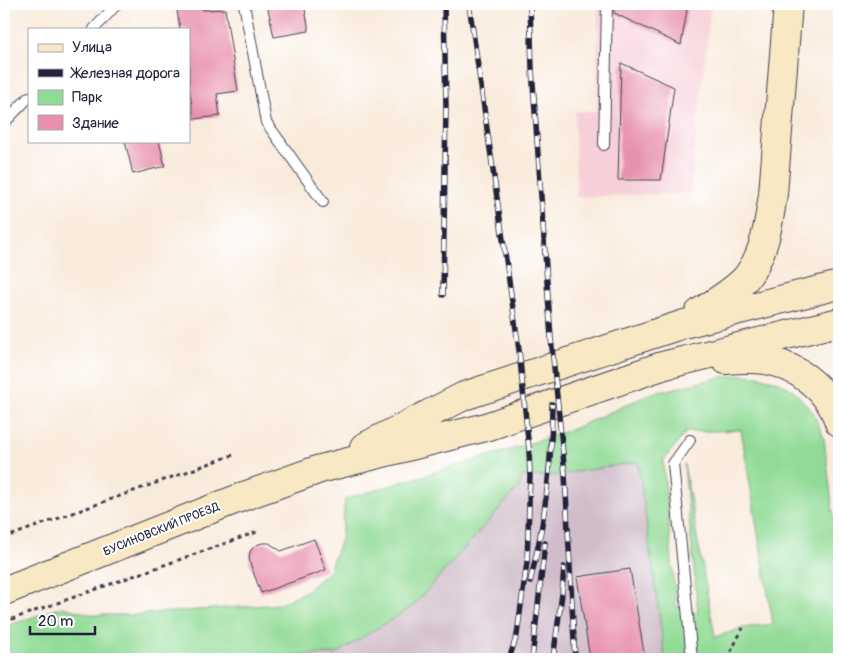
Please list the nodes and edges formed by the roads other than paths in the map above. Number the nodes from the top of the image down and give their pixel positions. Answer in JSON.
{"nodes":[{"id":1,"x":117,"y":4,"type":"edge"},
{"id":2,"x":244,"y":4,"type":"edge"},
{"id":3,"x":607,"y":4,"type":"edge"},
{"id":4,"x":788,"y":4,"type":"edge"},
{"id":5,"x":95,"y":28,"type":"edge"},
{"id":6,"x":28,"y":98,"type":"edge"},
{"id":7,"x":4,"y":123,"type":"edge"},
{"id":8,"x":604,"y":145,"type":"dead end"},
{"id":9,"x":323,"y":202,"type":"dead end"},
{"id":10,"x":839,"y":285,"type":"edge"},
{"id":11,"x":839,"y":322,"type":"edge"},
{"id":12,"x":684,"y":324,"type":"junction"},
{"id":13,"x":662,"y":366,"type":"junction"},
{"id":14,"x":839,"y":422,"type":"edge"},
{"id":15,"x":690,"y":440,"type":"dead end"},
{"id":16,"x":320,"y":469,"type":"junction"},
{"id":17,"x":4,"y":591,"type":"edge"},
{"id":18,"x":692,"y":659,"type":"edge"}],
"edges":[{"from":1,"to":5,"type":"lane"},
{"from":2,"to":9,"type":"lane"},
{"from":3,"to":8,"type":"lane"},
{"from":4,"to":12,"type":"main road"},
{"from":6,"to":7,"type":"lane"},
{"from":10,"to":12,"type":"main road"},
{"from":11,"to":13,"type":"main road"},
{"from":12,"to":16,"type":"main road"},
{"from":13,"to":14,"type":"main road"},
{"from":13,"to":16,"type":"main road"},
{"from":15,"to":18,"type":"lane"},
{"from":16,"to":17,"type":"main road","name":"БУСИНОВСКИЙ ПРОЕЗД"}]}
